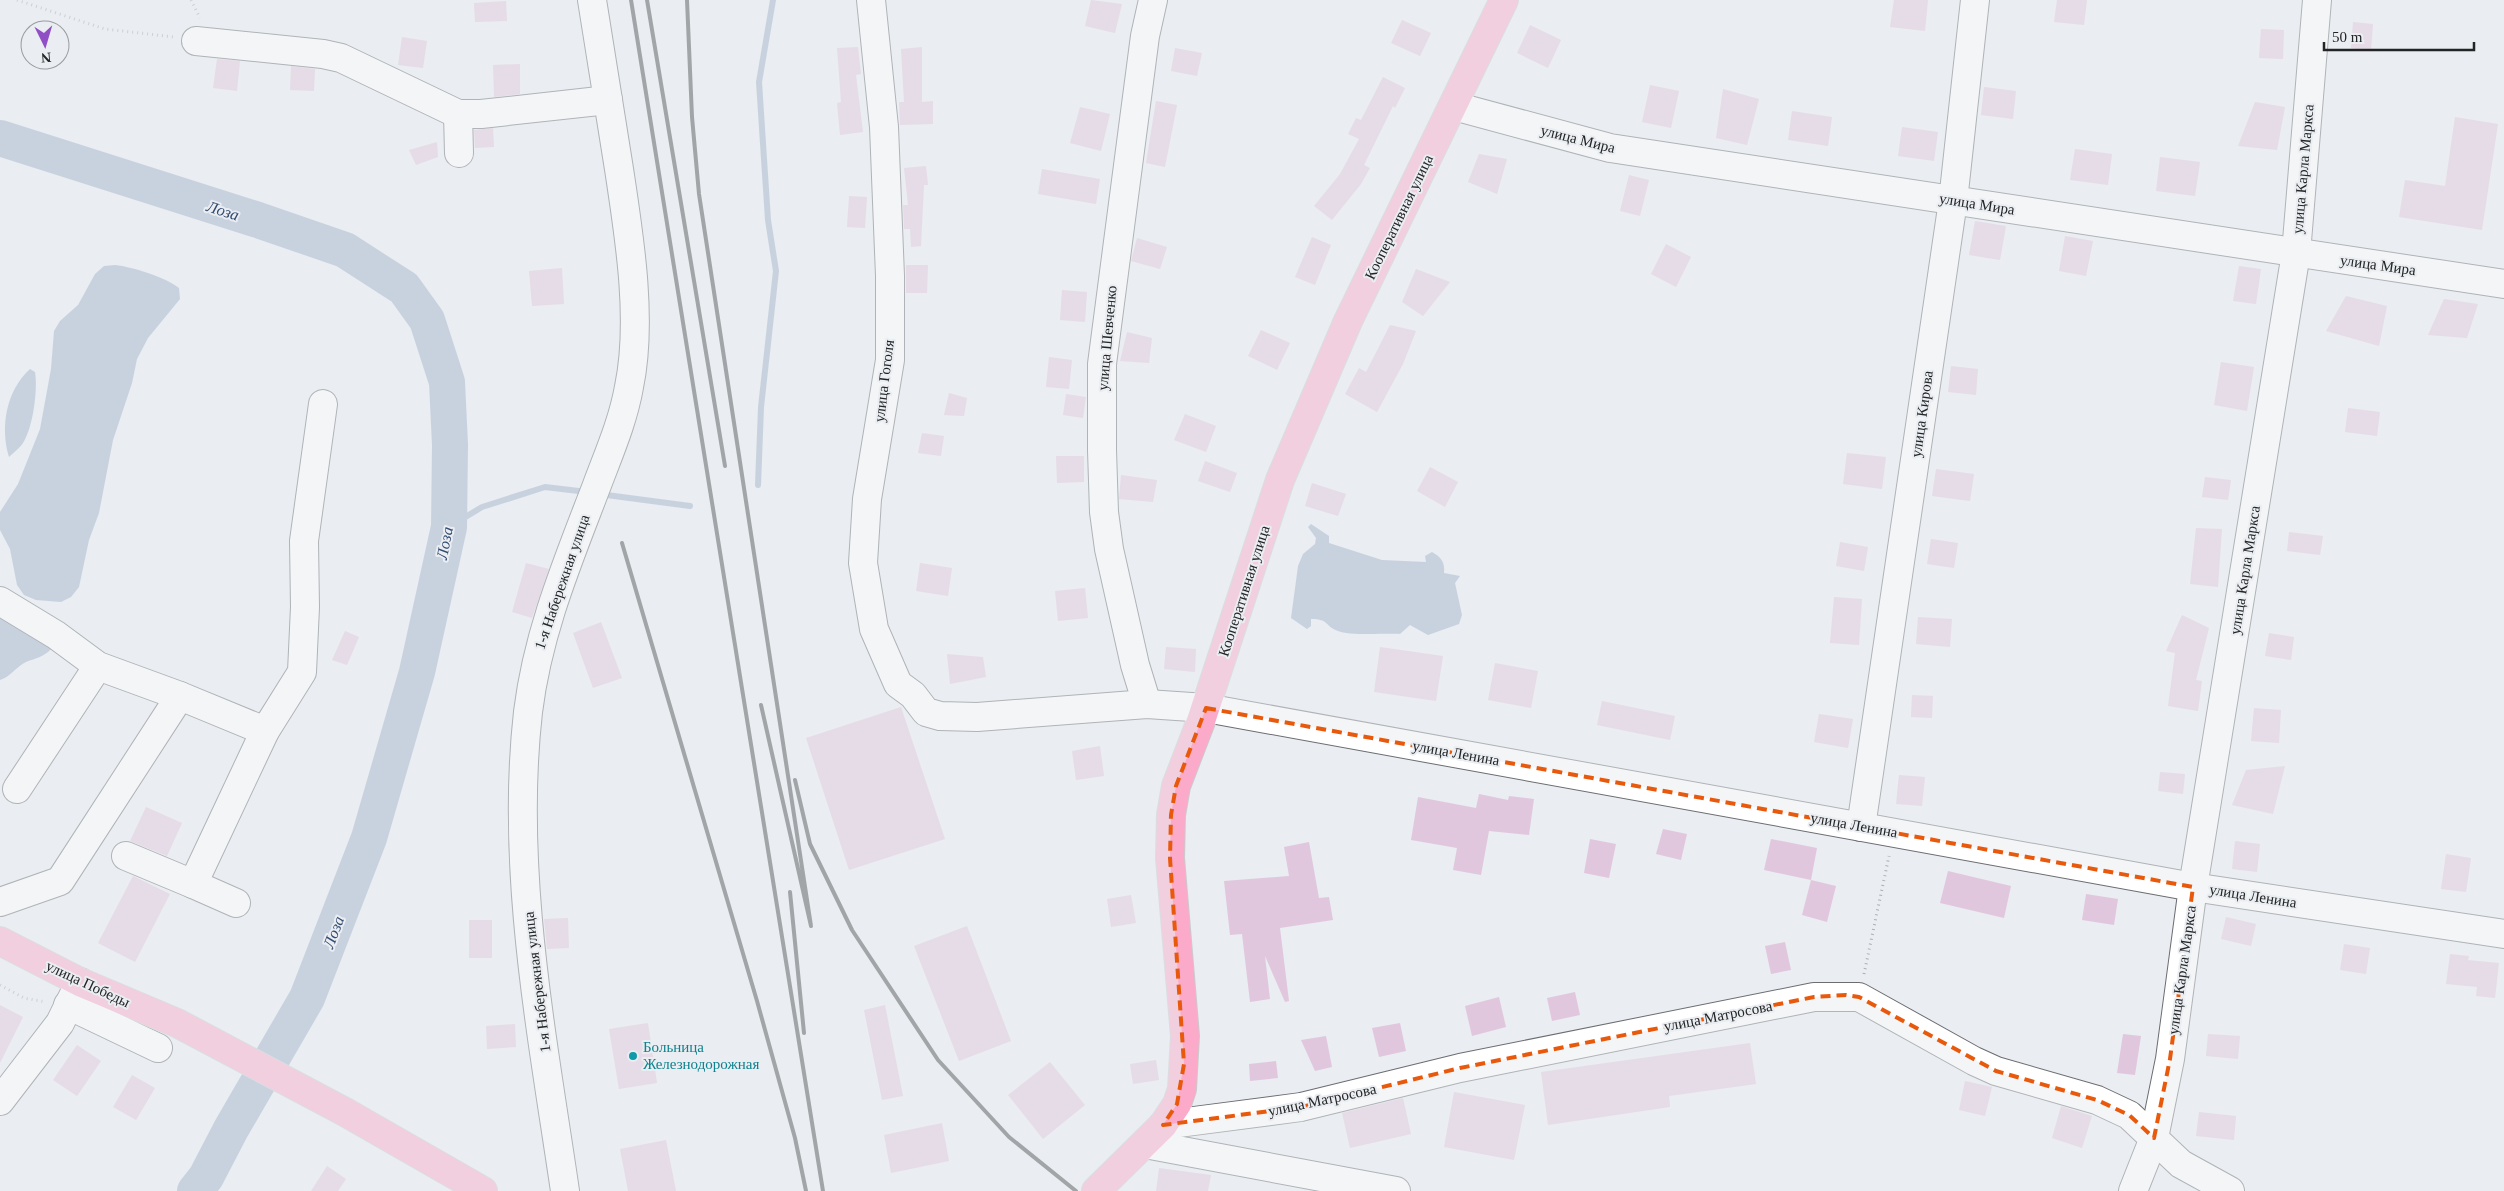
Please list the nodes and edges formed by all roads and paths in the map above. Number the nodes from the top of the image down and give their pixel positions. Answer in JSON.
{"nodes":[{"id":1,"x":17,"y":0,"type":"edge"},
{"id":2,"x":592,"y":0,"type":"edge"},
{"id":3,"x":871,"y":0,"type":"edge"},
{"id":4,"x":1153,"y":0,"type":"edge"},
{"id":5,"x":1504,"y":0,"type":"edge"},
{"id":6,"x":1975,"y":0,"type":"edge"},
{"id":7,"x":2317,"y":0,"type":"edge"},
{"id":8,"x":196,"y":41,"type":"joint"},
{"id":9,"x":608,"y":100,"type":"junction"},
{"id":10,"x":1454,"y":106,"type":"junction"},
{"id":11,"x":458,"y":114,"type":"junction"},
{"id":12,"x":459,"y":153,"type":"dead end"},
{"id":13,"x":1953,"y":200,"type":"junction"},
{"id":14,"x":2296,"y":253,"type":"junction"},
{"id":15,"x":2504,"y":284,"type":"edge"},
{"id":16,"x":322,"y":404,"type":"dead end"},
{"id":17,"x":0,"y":601,"type":"edge"},
{"id":18,"x":98,"y":666,"type":"junction"},
{"id":19,"x":180,"y":696,"type":"junction"},
{"id":20,"x":1147,"y":704,"type":"junction"},
{"id":21,"x":1206,"y":708,"type":"junction"},
{"id":22,"x":926,"y":712,"type":"joint"},
{"id":23,"x":265,"y":730,"type":"junction"},
{"id":24,"x":17,"y":789,"type":"dead end"},
{"id":25,"x":1861,"y":827,"type":"junction"},
{"id":26,"x":1894,"y":833,"type":"junction"},
{"id":27,"x":126,"y":856,"type":"dead end"},
{"id":28,"x":193,"y":884,"type":"junction"},
{"id":29,"x":2193,"y":886,"type":"junction"},
{"id":30,"x":0,"y":902,"type":"edge"},
{"id":31,"x":236,"y":903,"type":"dead end"},
{"id":32,"x":2504,"y":934,"type":"edge"},
{"id":33,"x":0,"y":941,"type":"edge"},
{"id":34,"x":0,"y":985,"type":"edge"},
{"id":35,"x":74,"y":994,"type":"junction"},
{"id":36,"x":1860,"y":997,"type":"junction"},
{"id":37,"x":158,"y":1048,"type":"dead end"},
{"id":38,"x":0,"y":1101,"type":"edge"},
{"id":39,"x":1154,"y":1134,"type":"junction"},
{"id":40,"x":2154,"y":1138,"type":"junction"},
{"id":41,"x":2181,"y":1164,"type":"junction"},
{"id":42,"x":484,"y":1191,"type":"edge"},
{"id":43,"x":565,"y":1191,"type":"edge"},
{"id":44,"x":1096,"y":1191,"type":"edge"},
{"id":45,"x":1396,"y":1191,"type":"edge"},
{"id":46,"x":2133,"y":1191,"type":"edge"},
{"id":47,"x":2189,"y":1191,"type":"edge"},
{"id":48,"x":2230,"y":1191,"type":"edge"}],
"edges":[{"from":1,"to":8,"type":"path"},
{"from":2,"to":9,"type":"street","name":"1-я Набережная улица"},
{"from":3,"to":22,"type":"street","name":"улица Гоголя"},
{"from":4,"to":20,"type":"street","name":"улица Шевченко"},
{"from":5,"to":10,"type":"main road","name":"Кооперативная улица"},
{"from":6,"to":13,"type":"street","name":"улица Кирова"},
{"from":7,"to":14,"type":"street","name":"улица Карла Маркса"},
{"from":8,"to":11,"type":"street"},
{"from":9,"to":11,"type":"street"},
{"from":9,"to":43,"type":"street","name":"1-я Набережная улица"},
{"from":10,"to":13,"type":"street","name":"улица Мира"},
{"from":10,"to":21,"type":"main road","name":"Кооперативная улица"},
{"from":11,"to":12,"type":"street"},
{"from":13,"to":14,"type":"street","name":"улица Мира"},
{"from":13,"to":25,"type":"street","name":"улица Кирова"},
{"from":14,"to":15,"type":"street","name":"улица Мира"},
{"from":14,"to":29,"type":"street","name":"улица Карла Маркса"},
{"from":16,"to":23,"type":"street"},
{"from":17,"to":18,"type":"street"},
{"from":18,"to":19,"type":"street"},
{"from":18,"to":24,"type":"street"},
{"from":19,"to":23,"type":"street"},
{"from":19,"to":30,"type":"street"},
{"from":20,"to":21,"type":"street","name":"улица Ленина"},
{"from":20,"to":22,"type":"street","name":"улица Ленина"},
{"from":21,"to":25,"type":"street","name":"улица Ленина"},
{"from":21,"to":39,"type":"main road","name":"Кооперативная улица"},
{"from":23,"to":28,"type":"street"},
{"from":25,"to":26,"type":"street","name":"улица Ленина"},
{"from":26,"to":29,"type":"street","name":"улица Ленина"},
{"from":26,"to":36,"type":"path"},
{"from":27,"to":28,"type":"street"},
{"from":28,"to":31,"type":"street"},
{"from":29,"to":32,"type":"street","name":"улица Ленина"},
{"from":29,"to":40,"type":"street","name":"улица Карла Маркса"},
{"from":33,"to":35,"type":"main road","name":"улица Победы"},
{"from":34,"to":35,"type":"path"},
{"from":35,"to":37,"type":"street"},
{"from":35,"to":38,"type":"street"},
{"from":35,"to":42,"type":"main road","name":"улица Победы"},
{"from":36,"to":39,"type":"street","name":"улица Матросова"},
{"from":36,"to":40,"type":"street","name":"улица Матросова"},
{"from":39,"to":44,"type":"main road","name":"Кооперативная улица"},
{"from":39,"to":45,"type":"street"},
{"from":40,"to":41,"type":"street","name":"улица Матросова"},
{"from":40,"to":46,"type":"street","name":"улица Карла Маркса"},
{"from":41,"to":47,"type":"street"},
{"from":41,"to":48,"type":"street","name":"улица Матросова"}]}
